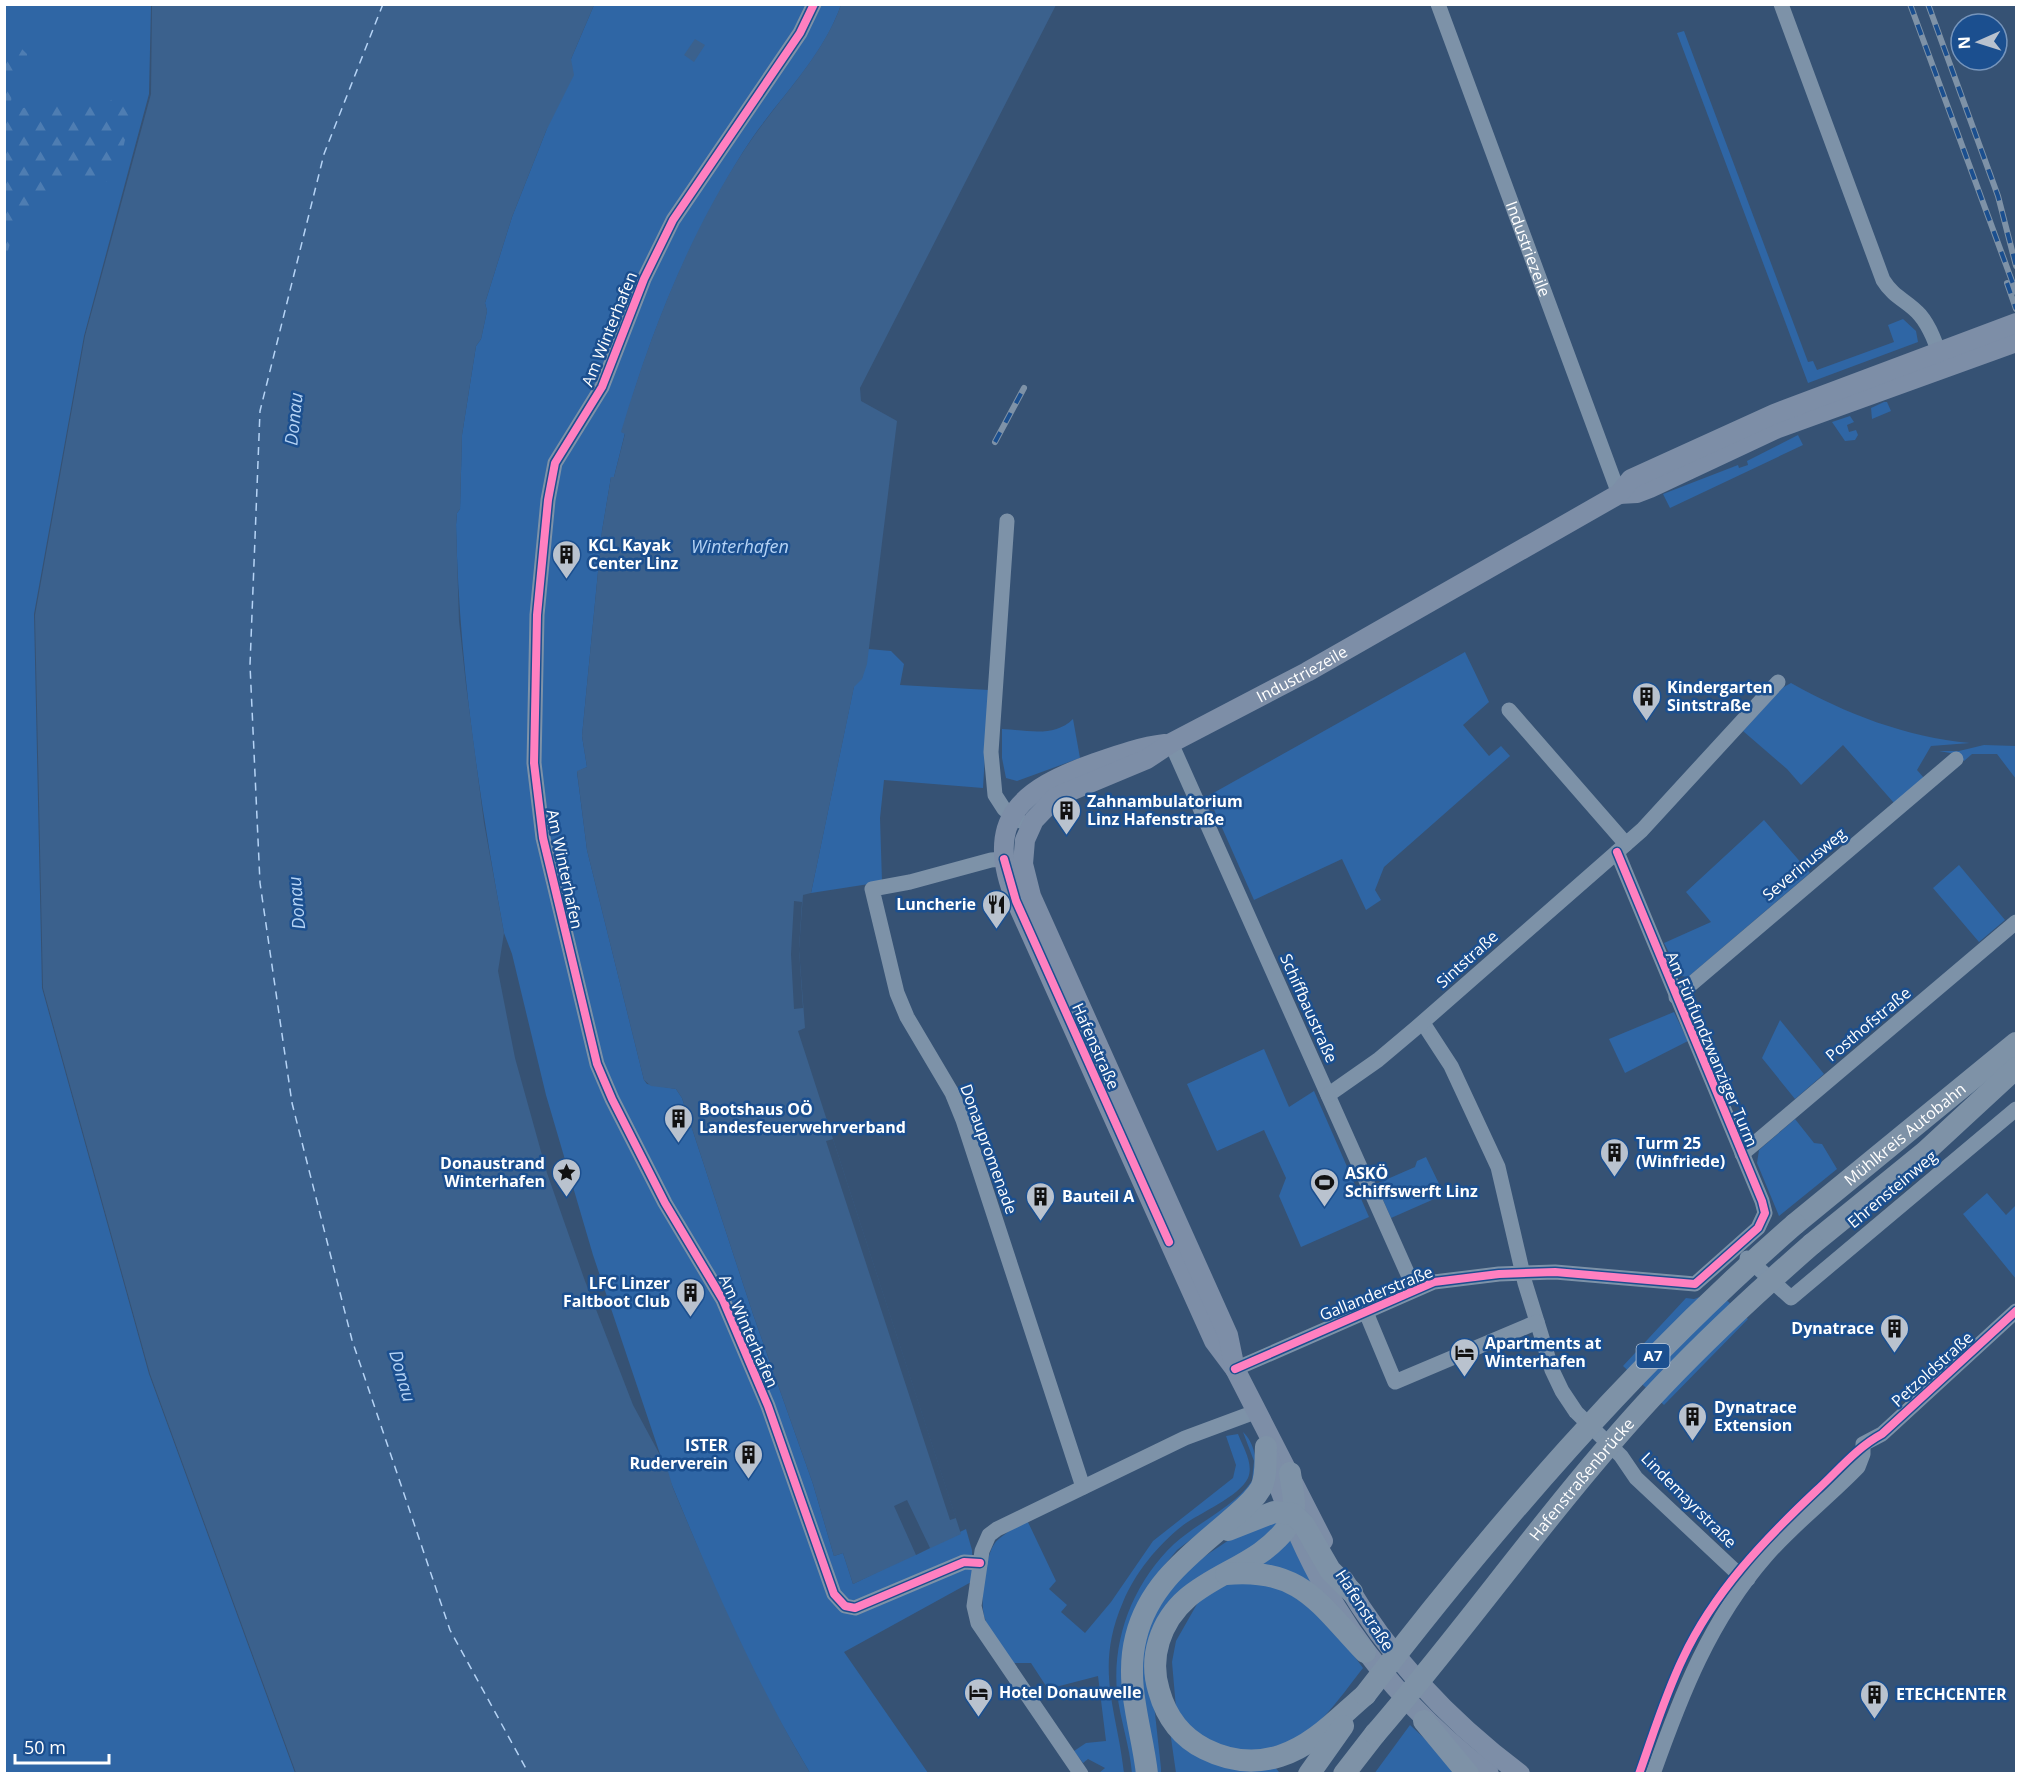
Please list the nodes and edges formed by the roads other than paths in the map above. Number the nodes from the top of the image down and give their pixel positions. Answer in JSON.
{"nodes":[{"id":1,"x":814,"y":4,"type":"edge"},
{"id":2,"x":1438,"y":4,"type":"edge"},
{"id":3,"x":1781,"y":4,"type":"edge"},
{"id":4,"x":2016,"y":323,"type":"edge"},
{"id":5,"x":2016,"y":342,"type":"edge"},
{"id":6,"x":1941,"y":360,"type":"junction"},
{"id":7,"x":1619,"y":494,"type":"junction"},
{"id":8,"x":1007,"y":521,"type":"dead end"},
{"id":9,"x":1778,"y":682,"type":"dead end"},
{"id":10,"x":1509,"y":710,"type":"dead end"},
{"id":11,"x":1171,"y":743,"type":"junction"},
{"id":12,"x":1956,"y":759,"type":"dead end"},
{"id":13,"x":1012,"y":816,"type":"junction"},
{"id":14,"x":1030,"y":827,"type":"junction"},
{"id":15,"x":1621,"y":848,"type":"junction"},
{"id":16,"x":1004,"y":859,"type":"junction"},
{"id":17,"x":2016,"y":922,"type":"edge"},
{"id":18,"x":1676,"y":997,"type":"junction"},
{"id":19,"x":1423,"y":1023,"type":"junction"},
{"id":20,"x":2016,"y":1043,"type":"edge"},
{"id":21,"x":2016,"y":1068,"type":"edge"},
{"id":22,"x":1328,"y":1095,"type":"junction"},
{"id":23,"x":2016,"y":1109,"type":"edge"},
{"id":24,"x":1742,"y":1154,"type":"junction"},
{"id":25,"x":1795,"y":1224,"type":"joint"},
{"id":26,"x":1812,"y":1244,"type":"joint"},
{"id":27,"x":1736,"y":1248,"type":"junction"},
{"id":28,"x":1522,"y":1272,"type":"junction"},
{"id":29,"x":1414,"y":1288,"type":"junction"},
{"id":30,"x":1365,"y":1310,"type":"junction"},
{"id":31,"x":2016,"y":1311,"type":"edge"},
{"id":32,"x":1537,"y":1322,"type":"junction"},
{"id":33,"x":1235,"y":1369,"type":"junction"},
{"id":34,"x":1255,"y":1412,"type":"junction"},
{"id":35,"x":1266,"y":1448,"type":"junction"},
{"id":36,"x":1290,"y":1473,"type":"junction"},
{"id":37,"x":1083,"y":1487,"type":"junction"},
{"id":38,"x":1290,"y":1516,"type":"junction"},
{"id":39,"x":1210,"y":1538,"type":"junction"},
{"id":40,"x":980,"y":1563,"type":"junction"},
{"id":41,"x":1225,"y":1574,"type":"junction"},
{"id":42,"x":1748,"y":1579,"type":"junction"},
{"id":43,"x":1352,"y":1592,"type":"junction"},
{"id":44,"x":1365,"y":1652,"type":"junction"},
{"id":45,"x":1357,"y":1704,"type":"junction"},
{"id":46,"x":1424,"y":1720,"type":"junction"},
{"id":47,"x":1334,"y":1738,"type":"junction"},
{"id":48,"x":1081,"y":1773,"type":"edge"},
{"id":49,"x":1147,"y":1773,"type":"edge"},
{"id":50,"x":1297,"y":1773,"type":"edge"},
{"id":51,"x":1309,"y":1773,"type":"edge"},
{"id":52,"x":1350,"y":1773,"type":"edge"},
{"id":53,"x":1468,"y":1773,"type":"edge"},
{"id":54,"x":1489,"y":1773,"type":"edge"},
{"id":55,"x":1520,"y":1773,"type":"edge"},
{"id":56,"x":1653,"y":1773,"type":"edge"}],
"edges":[{"from":1,"to":40,"type":"street","name":"Am Winterhafen"},
{"from":2,"to":7,"type":"street","name":"Industriezeile"},
{"from":3,"to":6,"type":"street"},
{"from":4,"to":6,"type":"main road","name":"Industriezeile"},
{"from":5,"to":6,"type":"main road","name":"Industriezeile"},
{"from":6,"to":7,"type":"main road","name":"Industriezeile"},
{"from":7,"to":11,"type":"main road","name":"Industriezeile"},
{"from":8,"to":13,"type":"street"},
{"from":9,"to":15,"type":"street","name":"Sintstraße"},
{"from":10,"to":15,"type":"street"},
{"from":11,"to":13,"type":"main road","name":"Hafenstraße"},
{"from":11,"to":14,"type":"main road","name":"Hafenstraße"},
{"from":11,"to":22,"type":"street","name":"Schiffbaustraße"},
{"from":12,"to":18,"type":"street","name":"Severinusweg"},
{"from":13,"to":14,"type":"street"},
{"from":13,"to":16,"type":"main road","name":"Hafenstraße"},
{"from":14,"to":33,"type":"main road","name":"Hafenstraße"},
{"from":15,"to":18,"type":"street","name":"Am Fünfundzwanziger Turm"},
{"from":15,"to":19,"type":"street","name":"Sintstraße"},
{"from":16,"to":33,"type":"main road","name":"Hafenstraße"},
{"from":16,"to":37,"type":"street","name":"Donaupromenade"},
{"from":17,"to":24,"type":"street","name":"Posthofstraße"},
{"from":18,"to":24,"type":"street","name":"Am Fünfundzwanziger Turm"},
{"from":19,"to":22,"type":"street","name":"Sintstraße"},
{"from":19,"to":28,"type":"street","name":"Lindemayrstraße"},
{"from":20,"to":25,"type":"highway","name":"Mühlkreis Autobahn","number":"A7"},
{"from":21,"to":26,"type":"highway","name":"Mühlkreis Autobahn","number":"A7"},
{"from":22,"to":29,"type":"street","name":"Schiffbaustraße"},
{"from":23,"to":27,"type":"street","name":"Ehrensteinweg"},
{"from":24,"to":27,"type":"street","name":"Am Fünfundzwanziger Turm"},
{"from":25,"to":45,"type":"highway","name":"Hafenstraßenbrücke","number":"A7","bridge":true},
{"from":26,"to":52,"type":"highway","name":"Hafenstraßenbrücke","number":"A7","bridge":true},
{"from":27,"to":28,"type":"street","name":"Gallanderstraße"},
{"from":28,"to":29,"type":"street","name":"Gallanderstraße"},
{"from":28,"to":32,"type":"street","name":"Lindemayrstraße"},
{"from":29,"to":30,"type":"street","name":"Gallanderstraße"},
{"from":30,"to":32,"type":"street"},
{"from":30,"to":33,"type":"street","name":"Gallanderstraße"},
{"from":31,"to":42,"type":"street","name":"Petzoldstraße"},
{"from":32,"to":42,"type":"street","name":"Lindemayrstraße"},
{"from":33,"to":34,"type":"main road","name":"Hafenstraße"},
{"from":34,"to":35,"type":"main road","name":"Hafenstraße"},
{"from":34,"to":36,"type":"main road","name":"Hafenstraße"},
{"from":34,"to":37,"type":"street"},
{"from":35,"to":38,"type":"main road","name":"Hafenstraße"},
{"from":35,"to":39,"type":"highway"},
{"from":36,"to":38,"type":"highway"},
{"from":36,"to":43,"type":"main road","name":"Hafenstraße"},
{"from":37,"to":40,"type":"street"},
{"from":38,"to":39,"type":"highway"},
{"from":38,"to":41,"type":"highway"},
{"from":38,"to":43,"type":"highway"},
{"from":38,"to":44,"type":"main road","name":"Hafenstraße"},
{"from":39,"to":49,"type":"highway"},
{"from":40,"to":48,"type":"street"},
{"from":41,"to":44,"type":"highway"},
{"from":41,"to":45,"type":"highway"},
{"from":42,"to":56,"type":"street","name":"Petzoldstraße"},
{"from":43,"to":55,"type":"main road","name":"Hafenstraße"},
{"from":44,"to":46,"type":"main road","name":"Hafenstraße"},
{"from":45,"to":47,"type":"highway","number":"A7"},
{"from":46,"to":53,"type":"highway"},
{"from":46,"to":54,"type":"main road","name":"Hafenstraße"},
{"from":47,"to":50,"type":"highway"},
{"from":47,"to":51,"type":"highway","number":"A7"}]}
